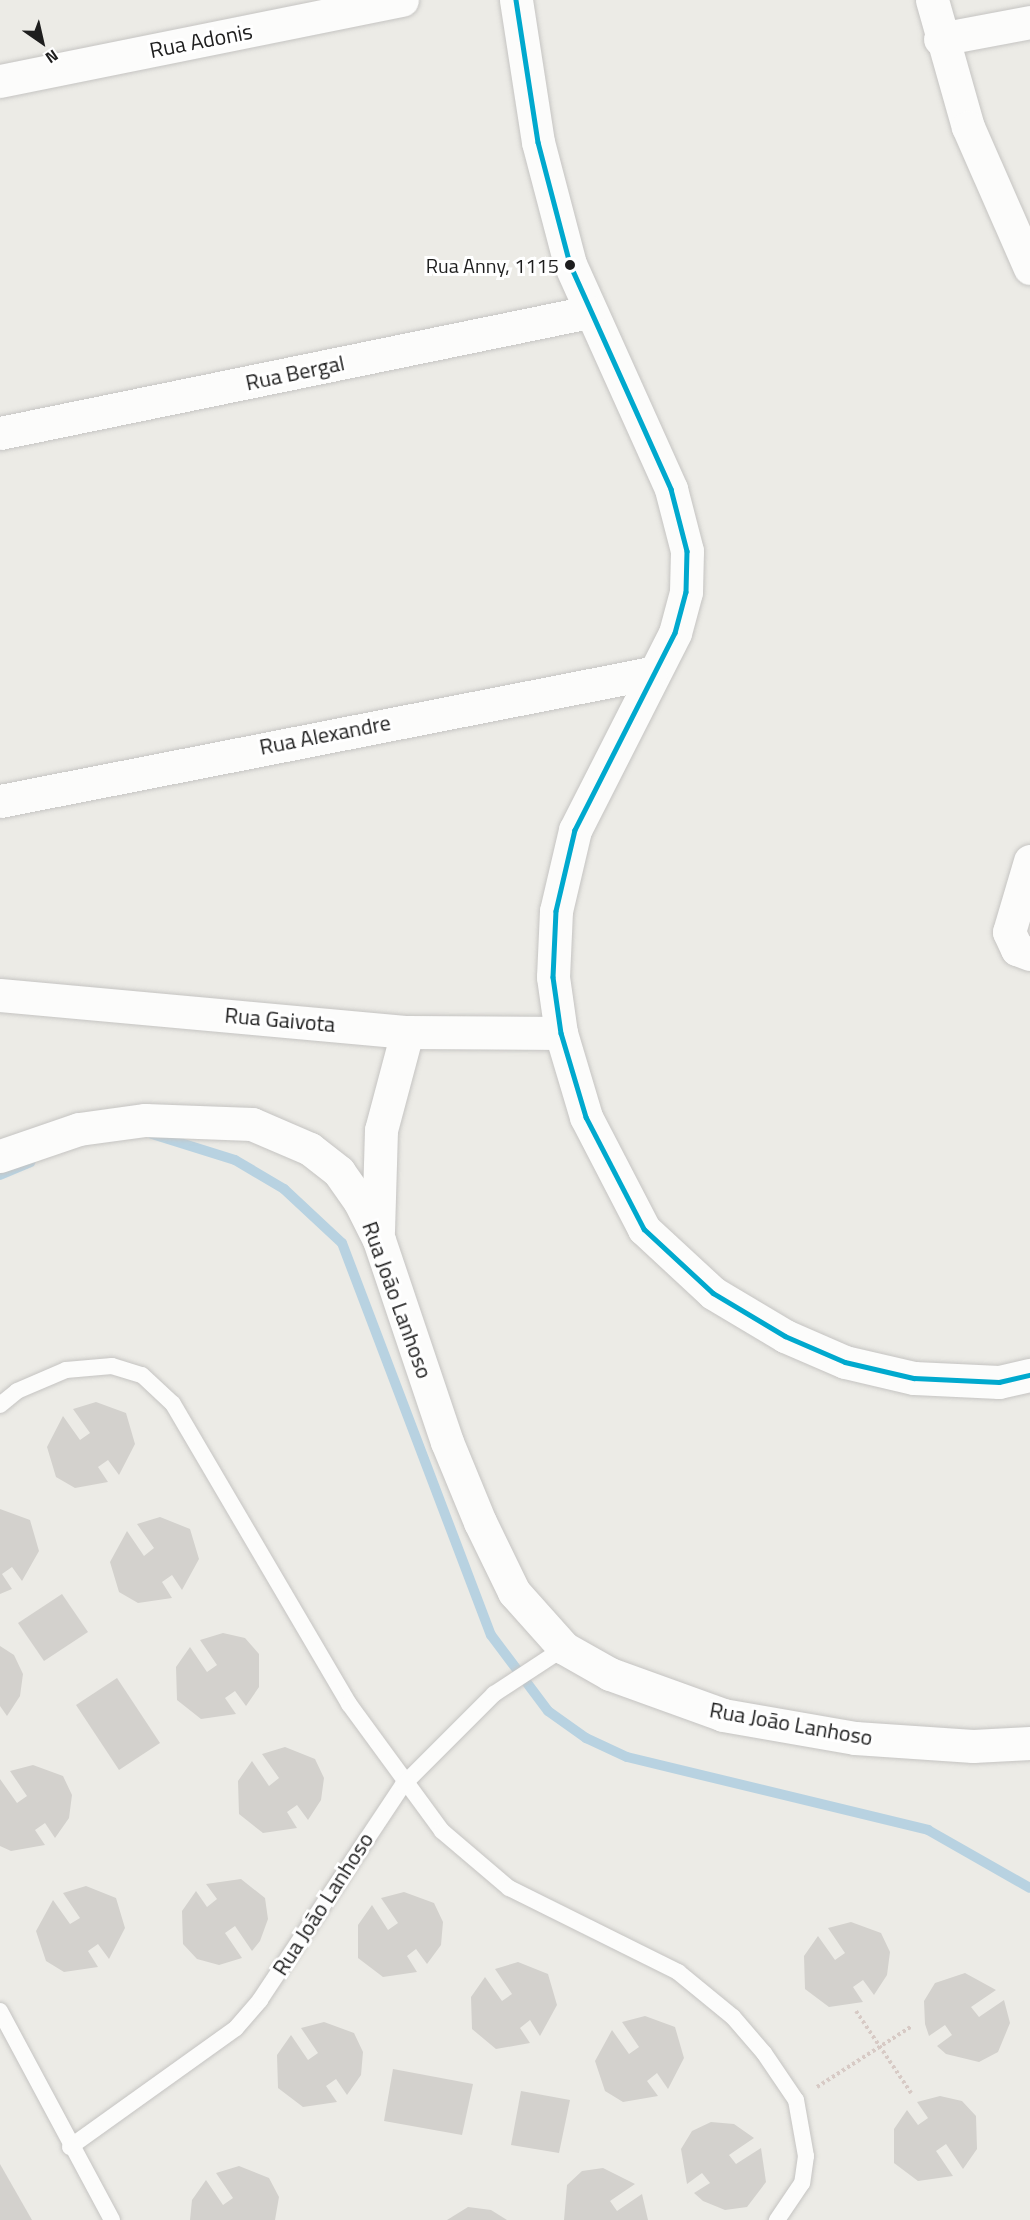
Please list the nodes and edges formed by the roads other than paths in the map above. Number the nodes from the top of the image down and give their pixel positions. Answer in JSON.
{"nodes":[{"id":1,"x":402,"y":0,"type":"edge"},
{"id":2,"x":516,"y":0,"type":"edge"},
{"id":3,"x":932,"y":0,"type":"edge"},
{"id":4,"x":1030,"y":22,"type":"edge"},
{"id":5,"x":940,"y":39,"type":"junction"},
{"id":6,"x":0,"y":81,"type":"edge"},
{"id":7,"x":1030,"y":268,"type":"edge"},
{"id":8,"x":589,"y":312,"type":"junction"},
{"id":9,"x":0,"y":433,"type":"edge"},
{"id":10,"x":651,"y":673,"type":"junction"},
{"id":11,"x":0,"y":801,"type":"edge"},
{"id":12,"x":1030,"y":861,"type":"edge"},
{"id":13,"x":1030,"y":954,"type":"edge"},
{"id":14,"x":0,"y":995,"type":"edge"},
{"id":15,"x":407,"y":1032,"type":"junction"},
{"id":16,"x":561,"y":1033,"type":"junction"},
{"id":17,"x":0,"y":1156,"type":"edge"},
{"id":18,"x":379,"y":1240,"type":"junction"},
{"id":19,"x":1030,"y":1375,"type":"edge"},
{"id":20,"x":0,"y":1405,"type":"edge"},
{"id":21,"x":564,"y":1648,"type":"junction"},
{"id":22,"x":1030,"y":1743,"type":"edge"},
{"id":23,"x":403,"y":1785,"type":"junction"},
{"id":24,"x":0,"y":2011,"type":"edge"},
{"id":25,"x":70,"y":2147,"type":"junction"},
{"id":26,"x":112,"y":2220,"type":"edge"},
{"id":27,"x":777,"y":2220,"type":"edge"}],
"edges":[{"from":1,"to":6,"type":"street","name":"Rua Adonis"},
{"from":2,"to":8,"type":"street"},
{"from":3,"to":5,"type":"street"},
{"from":4,"to":5,"type":"street"},
{"from":5,"to":7,"type":"street"},
{"from":8,"to":9,"type":"street","name":"Rua Bergal"},
{"from":8,"to":10,"type":"street"},
{"from":10,"to":11,"type":"street","name":"Rua Alexandre"},
{"from":10,"to":16,"type":"street"},
{"from":12,"to":13,"type":"street"},
{"from":14,"to":15,"type":"street","name":"Rua Gaivota"},
{"from":15,"to":16,"type":"street","name":"Rua Gaivota"},
{"from":15,"to":18,"type":"street"},
{"from":16,"to":19,"type":"street"},
{"from":17,"to":18,"type":"street","name":"Rua João Lanhoso"},
{"from":18,"to":21,"type":"street","name":"Rua João Lanhoso"},
{"from":20,"to":23,"type":"lane"},
{"from":21,"to":22,"type":"street","name":"Rua João Lanhoso"},
{"from":21,"to":23,"type":"lane","name":"Rua João Lanhoso"},
{"from":23,"to":25,"type":"lane","name":"Rua João Lanhoso"},
{"from":23,"to":27,"type":"lane"},
{"from":24,"to":25,"type":"lane"},
{"from":25,"to":26,"type":"lane"}]}
